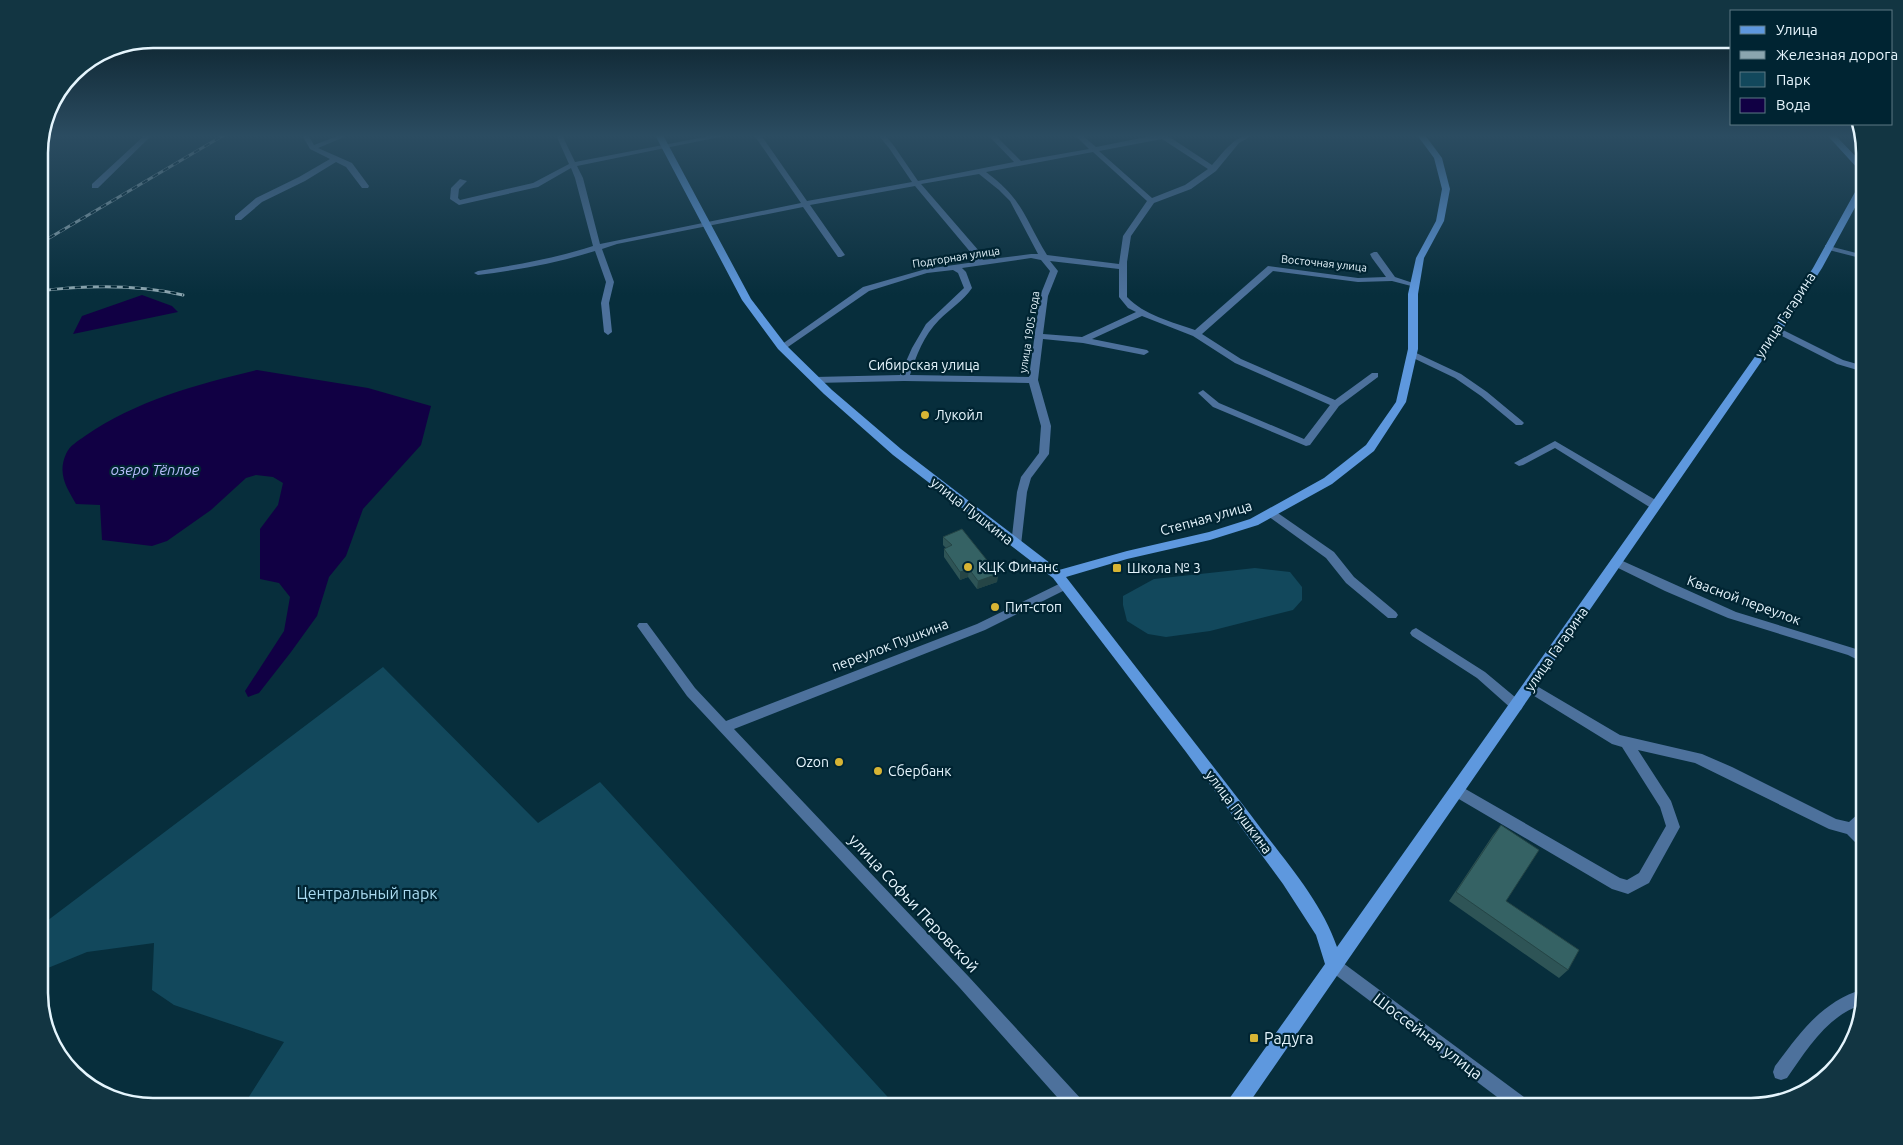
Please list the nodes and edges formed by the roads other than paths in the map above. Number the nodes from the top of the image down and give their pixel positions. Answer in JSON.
{"nodes":[{"id":1,"x":283,"y":188,"type":"edge"},
{"id":2,"x":454,"y":188,"type":"edge"},
{"id":3,"x":520,"y":188,"type":"edge"},
{"id":4,"x":582,"y":188,"type":"edge"},
{"id":5,"x":687,"y":188,"type":"edge"},
{"id":6,"x":794,"y":188,"type":"edge"},
{"id":7,"x":893,"y":188,"type":"edge"},
{"id":8,"x":921,"y":188,"type":"edge"},
{"id":9,"x":1002,"y":188,"type":"edge"},
{"id":10,"x":1137,"y":188,"type":"edge"},
{"id":11,"x":1184,"y":188,"type":"edge"},
{"id":12,"x":1446,"y":188,"type":"edge"},
{"id":13,"x":1855,"y":199,"type":"edge"},
{"id":14,"x":1151,"y":201,"type":"junction"},
{"id":15,"x":805,"y":205,"type":"junction"},
{"id":16,"x":238,"y":218,"type":"dead end"},
{"id":17,"x":706,"y":224,"type":"junction"},
{"id":18,"x":1828,"y":247,"type":"junction"},
{"id":19,"x":598,"y":248,"type":"junction"},
{"id":20,"x":1374,"y":254,"type":"dead end"},
{"id":21,"x":841,"y":255,"type":"dead end"},
{"id":22,"x":1855,"y":255,"type":"edge"},
{"id":23,"x":1043,"y":258,"type":"junction"},
{"id":24,"x":980,"y":264,"type":"junction"},
{"id":25,"x":1122,"y":267,"type":"junction"},
{"id":26,"x":956,"y":268,"type":"junction"},
{"id":27,"x":478,"y":272,"type":"dead end"},
{"id":28,"x":1392,"y":279,"type":"junction"},
{"id":29,"x":1415,"y":284,"type":"junction"},
{"id":30,"x":1145,"y":314,"type":"junction"},
{"id":31,"x":1777,"y":330,"type":"junction"},
{"id":32,"x":608,"y":332,"type":"dead end"},
{"id":33,"x":1196,"y":334,"type":"junction"},
{"id":34,"x":1040,"y":336,"type":"junction"},
{"id":35,"x":1083,"y":340,"type":"junction"},
{"id":36,"x":782,"y":347,"type":"junction"},
{"id":37,"x":1144,"y":352,"type":"dead end"},
{"id":38,"x":1412,"y":354,"type":"junction"},
{"id":39,"x":1855,"y":366,"type":"edge"},
{"id":40,"x":1375,"y":375,"type":"dead end"},
{"id":41,"x":904,"y":378,"type":"junction"},
{"id":42,"x":815,"y":380,"type":"junction"},
{"id":43,"x":1033,"y":380,"type":"junction"},
{"id":44,"x":1203,"y":393,"type":"dead end"},
{"id":45,"x":1336,"y":404,"type":"junction"},
{"id":46,"x":1519,"y":422,"type":"dead end"},
{"id":47,"x":1519,"y":463,"type":"dead end"},
{"id":48,"x":1655,"y":505,"type":"junction"},
{"id":49,"x":1272,"y":513,"type":"junction"},
{"id":50,"x":1016,"y":545,"type":"junction"},
{"id":51,"x":1616,"y":562,"type":"junction"},
{"id":52,"x":1061,"y":580,"type":"junction"},
{"id":53,"x":1392,"y":615,"type":"dead end"},
{"id":54,"x":643,"y":626,"type":"dead end"},
{"id":55,"x":1416,"y":633,"type":"dead end"},
{"id":56,"x":1856,"y":654,"type":"edge"},
{"id":57,"x":1530,"y":687,"type":"junction"},
{"id":58,"x":1517,"y":706,"type":"junction"},
{"id":59,"x":724,"y":727,"type":"junction"},
{"id":60,"x":1626,"y":742,"type":"junction"},
{"id":61,"x":1457,"y":791,"type":"junction"},
{"id":62,"x":1856,"y":825,"type":"edge"},
{"id":63,"x":1851,"y":829,"type":"junction"},
{"id":64,"x":1856,"y":834,"type":"edge"},
{"id":65,"x":1334,"y":965,"type":"junction"},
{"id":66,"x":1856,"y":999,"type":"edge"},
{"id":67,"x":1781,"y":1072,"type":"dead end"},
{"id":68,"x":1069,"y":1098,"type":"edge"},
{"id":69,"x":1242,"y":1098,"type":"edge"},
{"id":70,"x":1511,"y":1098,"type":"edge"}],
"edges":[{"from":1,"to":16,"type":"street"},
{"from":2,"to":3,"type":"street"},
{"from":4,"to":19,"type":"street"},
{"from":5,"to":17,"type":"street","name":"улица Пушкина"},
{"from":6,"to":15,"type":"street"},
{"from":7,"to":15,"type":"street"},
{"from":8,"to":24,"type":"street"},
{"from":9,"to":23,"type":"street","name":"улица 1905 года"},
{"from":10,"to":14,"type":"street"},
{"from":11,"to":14,"type":"street"},
{"from":12,"to":29,"type":"street","name":"Степная улица"},
{"from":13,"to":18,"type":"street","name":"улица Гагарина"},
{"from":14,"to":25,"type":"street"},
{"from":15,"to":17,"type":"street"},
{"from":15,"to":21,"type":"street"},
{"from":17,"to":19,"type":"street"},
{"from":17,"to":36,"type":"street","name":"улица Пушкина"},
{"from":18,"to":22,"type":"street"},
{"from":18,"to":31,"type":"street","name":"улица Гагарина"},
{"from":19,"to":27,"type":"street"},
{"from":19,"to":32,"type":"street"},
{"from":20,"to":28,"type":"street"},
{"from":23,"to":24,"type":"street","name":"Подгорная улица"},
{"from":23,"to":25,"type":"street","name":"Подгорная улица"},
{"from":23,"to":34,"type":"street","name":"улица 1905 года"},
{"from":24,"to":26,"type":"street","name":"Подгорная улица"},
{"from":25,"to":30,"type":"street"},
{"from":26,"to":36,"type":"street","name":"Подгорная улица"},
{"from":26,"to":41,"type":"street"},
{"from":28,"to":29,"type":"street","name":"Восточная улица"},
{"from":28,"to":33,"type":"street","name":"Восточная улица"},
{"from":29,"to":38,"type":"street","name":"Степная улица"},
{"from":30,"to":33,"type":"street"},
{"from":30,"to":35,"type":"street"},
{"from":31,"to":39,"type":"street"},
{"from":31,"to":48,"type":"street","name":"улица Гагарина"},
{"from":33,"to":45,"type":"street"},
{"from":34,"to":35,"type":"street"},
{"from":34,"to":43,"type":"street","name":"улица 1905 года"},
{"from":35,"to":37,"type":"street"},
{"from":36,"to":42,"type":"street","name":"улица Пушкина"},
{"from":38,"to":46,"type":"street"},
{"from":38,"to":49,"type":"street","name":"Степная улица"},
{"from":40,"to":45,"type":"street"},
{"from":41,"to":42,"type":"street","name":"Сибирская улица"},
{"from":41,"to":43,"type":"street","name":"Сибирская улица"},
{"from":42,"to":50,"type":"street","name":"улица Пушкина"},
{"from":43,"to":50,"type":"street","name":"улица 1905 года"},
{"from":44,"to":45,"type":"street"},
{"from":47,"to":48,"type":"street"},
{"from":48,"to":51,"type":"street","name":"улица Гагарина"},
{"from":49,"to":52,"type":"street","name":"Степная улица"},
{"from":49,"to":53,"type":"street"},
{"from":50,"to":52,"type":"street","name":"улица Пушкина"},
{"from":51,"to":56,"type":"street","name":"Квасной переулок"},
{"from":51,"to":57,"type":"street","name":"улица Гагарина"},
{"from":52,"to":59,"type":"street","name":"переулок Пушкина"},
{"from":52,"to":65,"type":"street","name":"улица Пушкина"},
{"from":54,"to":59,"type":"street","name":"улица Софьи Перовской"},
{"from":55,"to":58,"type":"street"},
{"from":57,"to":58,"type":"street","name":"улица Гагарина"},
{"from":57,"to":60,"type":"street"},
{"from":58,"to":61,"type":"street","name":"улица Гагарина"},
{"from":59,"to":68,"type":"street","name":"улица Софьи Перовской"},
{"from":60,"to":61,"type":"street"},
{"from":60,"to":63,"type":"street"},
{"from":61,"to":65,"type":"street","name":"улица Гагарина"},
{"from":62,"to":63,"type":"street"},
{"from":63,"to":64,"type":"street"},
{"from":65,"to":69,"type":"street","name":"улица Гагарина"},
{"from":65,"to":70,"type":"street","name":"Шоссейная улица"},
{"from":66,"to":67,"type":"street"}]}
